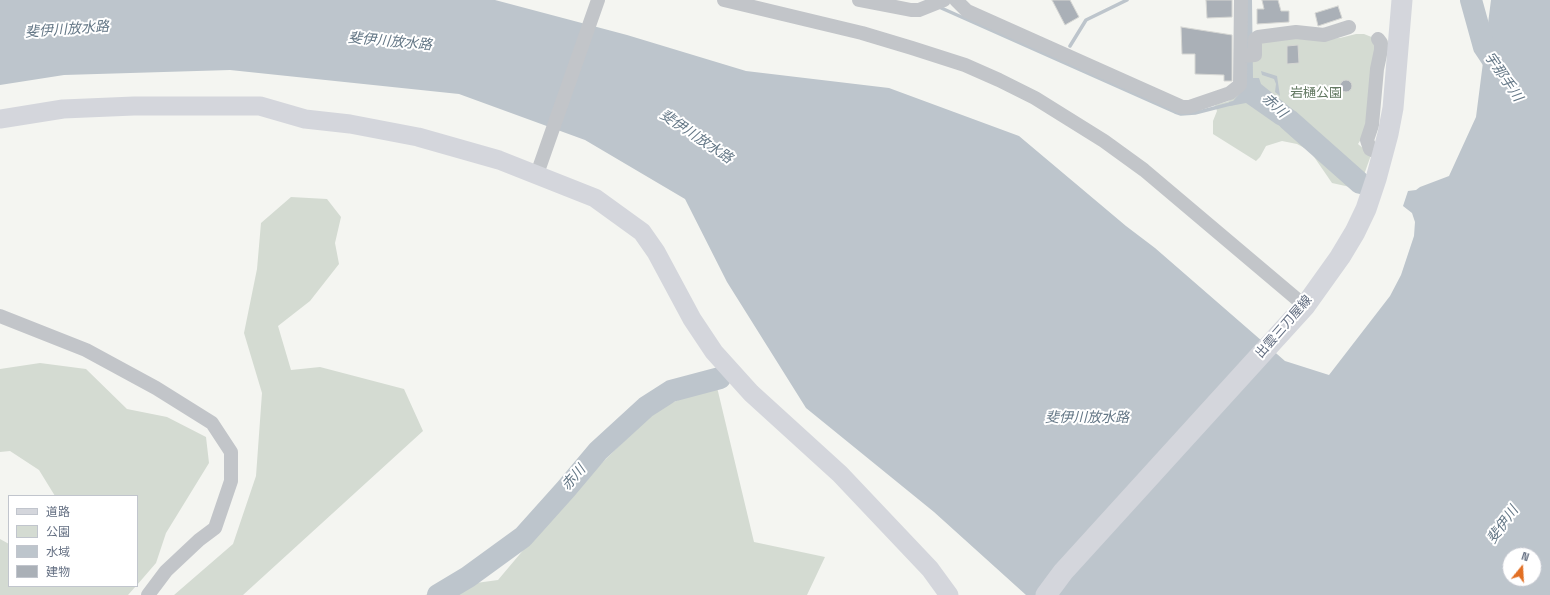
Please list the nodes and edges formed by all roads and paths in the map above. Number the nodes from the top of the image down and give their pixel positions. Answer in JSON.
{"nodes":[{"id":1,"x":598,"y":0,"type":"edge"},
{"id":2,"x":724,"y":0,"type":"edge"},
{"id":3,"x":859,"y":0,"type":"edge"},
{"id":4,"x":907,"y":0,"type":"edge"},
{"id":5,"x":956,"y":0,"type":"edge"},
{"id":6,"x":1241,"y":0,"type":"edge"},
{"id":7,"x":1402,"y":0,"type":"edge"},
{"id":8,"x":935,"y":4,"type":"edge"},
{"id":9,"x":1348,"y":27,"type":"dead end"},
{"id":10,"x":1378,"y":39,"type":"dead end"},
{"id":11,"x":1246,"y":55,"type":"junction"},
{"id":12,"x":0,"y":119,"type":"edge"},
{"id":13,"x":1384,"y":155,"type":"junction"},
{"id":14,"x":540,"y":165,"type":"junction"},
{"id":15,"x":1305,"y":306,"type":"junction"},
{"id":16,"x":0,"y":316,"type":"edge"},
{"id":17,"x":148,"y":595,"type":"edge"},
{"id":18,"x":949,"y":595,"type":"edge"},
{"id":19,"x":1046,"y":595,"type":"edge"}],
"edges":[{"from":1,"to":14,"type":"street"},
{"from":2,"to":15,"type":"street"},
{"from":3,"to":8,"type":"street"},
{"from":4,"to":8,"type":"street"},
{"from":5,"to":11,"type":"street"},
{"from":6,"to":11,"type":"street"},
{"from":7,"to":13,"type":"main road","name":"出雲三刀屋線"},
{"from":9,"to":11,"type":"street"},
{"from":10,"to":13,"type":"street"},
{"from":12,"to":14,"type":"street"},
{"from":13,"to":15,"type":"main road","name":"出雲三刀屋線"},
{"from":14,"to":18,"type":"street"},
{"from":15,"to":19,"type":"main road","name":"出雲三刀屋線"},
{"from":16,"to":17,"type":"street"}]}
